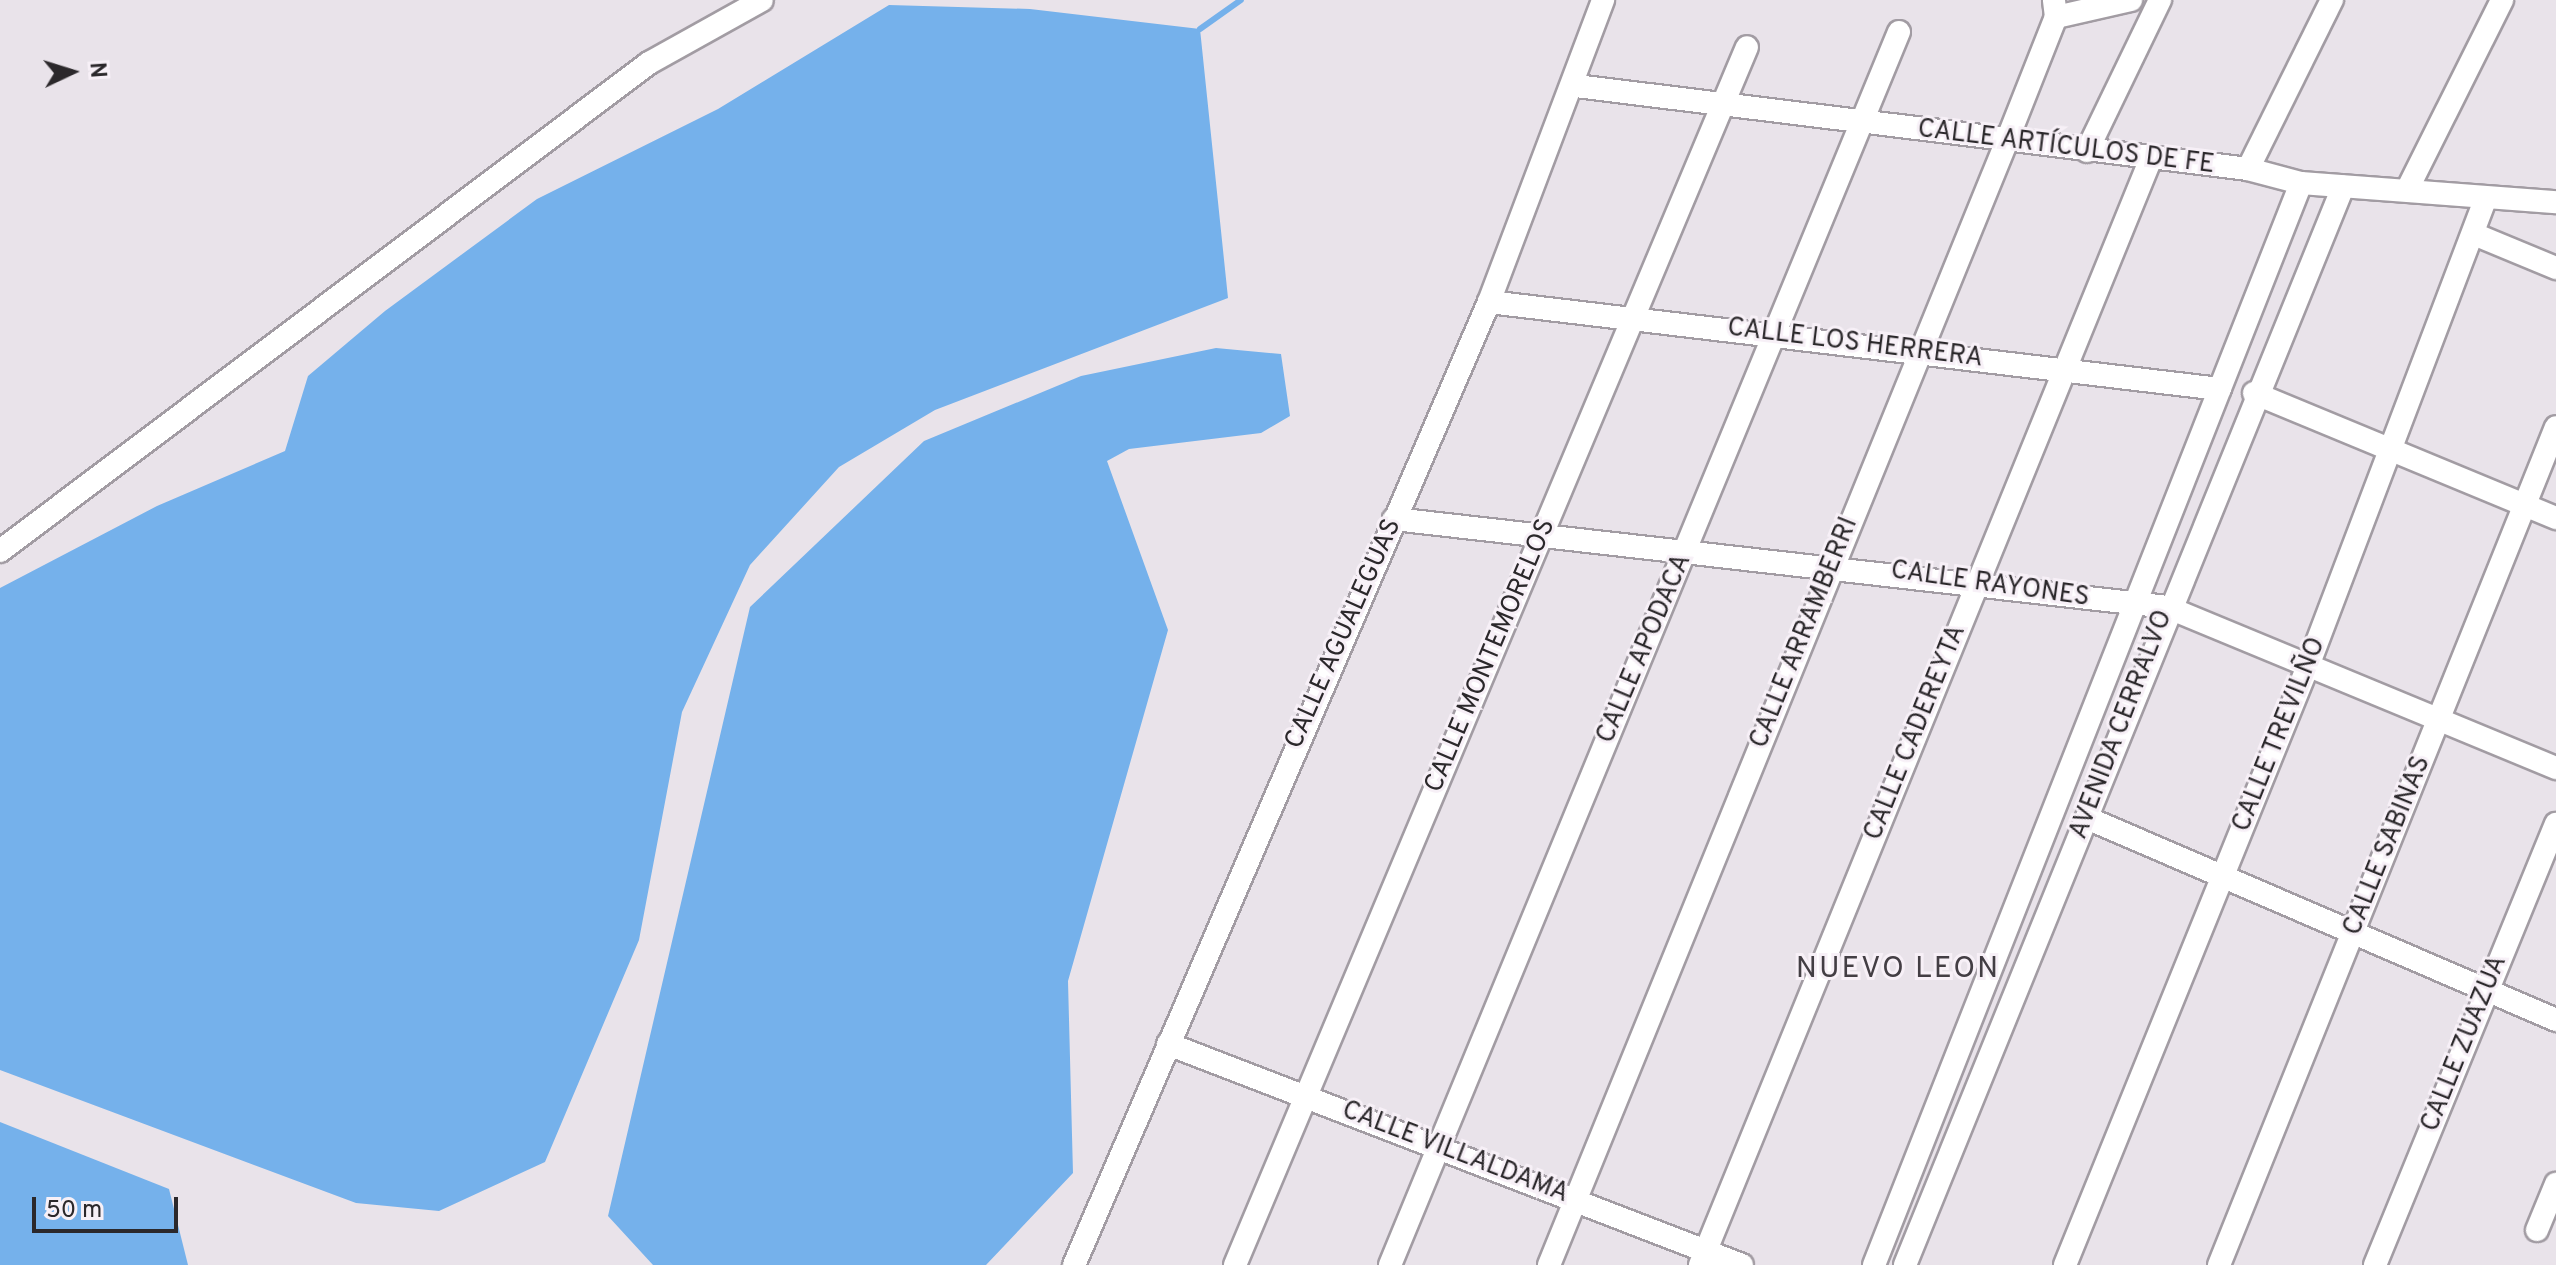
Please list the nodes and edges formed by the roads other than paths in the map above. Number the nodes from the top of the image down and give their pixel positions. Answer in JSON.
{"nodes":[{"id":1,"x":762,"y":0,"type":"edge"},
{"id":2,"x":1603,"y":0,"type":"edge"},
{"id":3,"x":2131,"y":0,"type":"edge"},
{"id":4,"x":2160,"y":0,"type":"edge"},
{"id":5,"x":2332,"y":0,"type":"edge"},
{"id":6,"x":2502,"y":0,"type":"edge"},
{"id":7,"x":2055,"y":9,"type":"edge"},
{"id":8,"x":1899,"y":32,"type":"dead end"},
{"id":9,"x":1747,"y":47,"type":"dead end"},
{"id":10,"x":1576,"y":86,"type":"junction"},
{"id":11,"x":1725,"y":101,"type":"junction"},
{"id":12,"x":1865,"y":122,"type":"junction"},
{"id":13,"x":2006,"y":143,"type":"junction"},
{"id":14,"x":2087,"y":151,"type":"junction"},
{"id":15,"x":2151,"y":158,"type":"junction"},
{"id":16,"x":2248,"y":169,"type":"junction"},
{"id":17,"x":2301,"y":183,"type":"junction"},
{"id":18,"x":2343,"y":187,"type":"junction"},
{"id":19,"x":2408,"y":188,"type":"junction"},
{"id":20,"x":2484,"y":202,"type":"junction"},
{"id":21,"x":2556,"y":202,"type":"edge"},
{"id":22,"x":2474,"y":234,"type":"junction"},
{"id":23,"x":2556,"y":268,"type":"edge"},
{"id":24,"x":1489,"y":302,"type":"junction"},
{"id":25,"x":1632,"y":317,"type":"junction"},
{"id":26,"x":1774,"y":334,"type":"junction"},
{"id":27,"x":1921,"y":351,"type":"junction"},
{"id":28,"x":2063,"y":370,"type":"junction"},
{"id":29,"x":2220,"y":389,"type":"junction"},
{"id":30,"x":2254,"y":393,"type":"junction"},
{"id":31,"x":2556,"y":427,"type":"edge"},
{"id":32,"x":2393,"y":448,"type":"junction"},
{"id":33,"x":2525,"y":505,"type":"junction"},
{"id":34,"x":2556,"y":518,"type":"edge"},
{"id":35,"x":1394,"y":519,"type":"junction"},
{"id":36,"x":1545,"y":531,"type":"junction"},
{"id":37,"x":1688,"y":548,"type":"junction"},
{"id":38,"x":0,"y":551,"type":"edge"},
{"id":39,"x":1834,"y":563,"type":"junction"},
{"id":40,"x":1977,"y":584,"type":"junction"},
{"id":41,"x":2135,"y":606,"type":"junction"},
{"id":42,"x":2167,"y":607,"type":"junction"},
{"id":43,"x":2308,"y":666,"type":"junction"},
{"id":44,"x":2440,"y":719,"type":"junction"},
{"id":45,"x":2556,"y":768,"type":"edge"},
{"id":46,"x":2087,"y":818,"type":"junction"},
{"id":47,"x":2556,"y":824,"type":"edge"},
{"id":48,"x":2221,"y":881,"type":"junction"},
{"id":49,"x":2352,"y":934,"type":"junction"},
{"id":50,"x":2486,"y":992,"type":"junction"},
{"id":51,"x":2556,"y":1020,"type":"edge"},
{"id":52,"x":1168,"y":1044,"type":"junction"},
{"id":53,"x":1304,"y":1095,"type":"junction"},
{"id":54,"x":1437,"y":1146,"type":"junction"},
{"id":55,"x":2556,"y":1184,"type":"edge"},
{"id":56,"x":1575,"y":1199,"type":"junction"},
{"id":57,"x":2537,"y":1230,"type":"dead end"},
{"id":58,"x":1703,"y":1258,"type":"edge"},
{"id":59,"x":1074,"y":1265,"type":"edge"},
{"id":60,"x":1235,"y":1265,"type":"edge"},
{"id":61,"x":1390,"y":1265,"type":"edge"},
{"id":62,"x":1549,"y":1265,"type":"edge"},
{"id":63,"x":1742,"y":1265,"type":"edge"},
{"id":64,"x":1874,"y":1265,"type":"edge"},
{"id":65,"x":1905,"y":1265,"type":"edge"},
{"id":66,"x":2065,"y":1265,"type":"edge"},
{"id":67,"x":2219,"y":1265,"type":"edge"},
{"id":68,"x":2375,"y":1265,"type":"edge"}],
"edges":[{"from":1,"to":38,"type":"street"},
{"from":2,"to":10,"type":"street","name":"CALLE AGUALEGUAS"},
{"from":3,"to":7,"type":"street"},
{"from":4,"to":14,"type":"street"},
{"from":5,"to":16,"type":"street"},
{"from":6,"to":19,"type":"street"},
{"from":7,"to":13,"type":"street","name":"CALLE ARRAMBERRI"},
{"from":8,"to":12,"type":"street","name":"CALLE APODACA"},
{"from":9,"to":11,"type":"street","name":"CALLE MONTEMORELOS"},
{"from":10,"to":11,"type":"street","name":"CALLE ARTÍCULOS DE FE"},
{"from":10,"to":24,"type":"street","name":"CALLE AGUALEGUAS"},
{"from":11,"to":12,"type":"street","name":"CALLE ARTÍCULOS DE FE"},
{"from":11,"to":25,"type":"street","name":"CALLE MONTEMORELOS"},
{"from":12,"to":13,"type":"street","name":"CALLE ARTÍCULOS DE FE"},
{"from":12,"to":26,"type":"street","name":"CALLE APODACA"},
{"from":13,"to":14,"type":"street","name":"CALLE ARTÍCULOS DE FE"},
{"from":13,"to":27,"type":"street","name":"CALLE ARRAMBERRI"},
{"from":14,"to":15,"type":"street","name":"CALLE ARTÍCULOS DE FE"},
{"from":15,"to":16,"type":"street","name":"CALLE ARTÍCULOS DE FE"},
{"from":15,"to":28,"type":"street","name":"CALLE CADEREYTA"},
{"from":16,"to":17,"type":"street","name":"CALLE ARTÍCULOS DE FE"},
{"from":17,"to":18,"type":"street","name":"CALLE ARTÍCULOS DE FE"},
{"from":17,"to":29,"type":"street","name":"AVENIDA CERRALVO"},
{"from":18,"to":19,"type":"street","name":"CALLE ARTÍCULOS DE FE"},
{"from":18,"to":30,"type":"street","name":"AVENIDA CERRALVO"},
{"from":19,"to":20,"type":"street","name":"CALLE ARTÍCULOS DE FE"},
{"from":20,"to":21,"type":"street","name":"CALLE ARTÍCULOS DE FE"},
{"from":20,"to":22,"type":"street","name":"CALLE TREVILÑO"},
{"from":22,"to":23,"type":"street"},
{"from":22,"to":32,"type":"street","name":"CALLE TREVILÑO"},
{"from":24,"to":25,"type":"street","name":"CALLE LOS HERRERA"},
{"from":24,"to":35,"type":"street","name":"CALLE AGUALEGUAS"},
{"from":25,"to":26,"type":"street","name":"CALLE LOS HERRERA"},
{"from":25,"to":36,"type":"street","name":"CALLE MONTEMORELOS"},
{"from":26,"to":27,"type":"street","name":"CALLE LOS HERRERA"},
{"from":26,"to":37,"type":"street","name":"CALLE APODACA"},
{"from":27,"to":28,"type":"street","name":"CALLE LOS HERRERA"},
{"from":27,"to":39,"type":"street","name":"CALLE ARRAMBERRI"},
{"from":28,"to":29,"type":"street","name":"CALLE LOS HERRERA"},
{"from":28,"to":40,"type":"street","name":"CALLE CADEREYTA"},
{"from":29,"to":41,"type":"street","name":"AVENIDA CERRALVO"},
{"from":30,"to":32,"type":"street"},
{"from":30,"to":42,"type":"street","name":"AVENIDA CERRALVO"},
{"from":31,"to":33,"type":"street","name":"CALLE SABINAS"},
{"from":32,"to":33,"type":"street"},
{"from":32,"to":43,"type":"street","name":"CALLE TREVILÑO"},
{"from":33,"to":34,"type":"street"},
{"from":33,"to":44,"type":"street","name":"CALLE SABINAS"},
{"from":35,"to":36,"type":"street","name":"CALLE RAYONES"},
{"from":35,"to":52,"type":"street","name":"CALLE AGUALEGUAS"},
{"from":36,"to":37,"type":"street","name":"CALLE RAYONES"},
{"from":36,"to":53,"type":"street","name":"CALLE MONTEMORELOS"},
{"from":37,"to":39,"type":"street","name":"CALLE RAYONES"},
{"from":37,"to":54,"type":"street","name":"CALLE APODACA"},
{"from":39,"to":40,"type":"street","name":"CALLE RAYONES"},
{"from":39,"to":56,"type":"street","name":"CALLE ARRAMBERRI"},
{"from":40,"to":41,"type":"street","name":"CALLE RAYONES"},
{"from":40,"to":58,"type":"street","name":"CALLE CADEREYTA"},
{"from":41,"to":42,"type":"street","name":"CALLE RAYONES"},
{"from":41,"to":64,"type":"street","name":"AVENIDA CERRALVO"},
{"from":42,"to":43,"type":"street","name":"CALLE RAYONES"},
{"from":42,"to":46,"type":"street","name":"AVENIDA CERRALVO"},
{"from":43,"to":44,"type":"street","name":"CALLE RAYONES"},
{"from":43,"to":48,"type":"street","name":"CALLE TREVILÑO"},
{"from":44,"to":45,"type":"street","name":"CALLE RAYONES"},
{"from":44,"to":49,"type":"street","name":"CALLE SABINAS"},
{"from":46,"to":48,"type":"street"},
{"from":46,"to":65,"type":"street","name":"AVENIDA CERRALVO"},
{"from":47,"to":50,"type":"street","name":"CALLE ZUAZUA"},
{"from":48,"to":49,"type":"street"},
{"from":48,"to":66,"type":"street","name":"CALLE TREVILÑO"},
{"from":49,"to":50,"type":"street"},
{"from":49,"to":67,"type":"street","name":"CALLE SABINAS"},
{"from":50,"to":51,"type":"street"},
{"from":50,"to":68,"type":"street","name":"CALLE ZUAZUA"},
{"from":52,"to":53,"type":"street","name":"CALLE VILLALDAMA"},
{"from":52,"to":59,"type":"street","name":"CALLE AGUALEGUAS"},
{"from":53,"to":54,"type":"street","name":"CALLE VILLALDAMA"},
{"from":53,"to":60,"type":"street","name":"CALLE MONTEMORELOS"},
{"from":54,"to":56,"type":"street","name":"CALLE VILLALDAMA"},
{"from":54,"to":61,"type":"street","name":"CALLE APODACA"},
{"from":55,"to":57,"type":"street"},
{"from":56,"to":58,"type":"street","name":"CALLE VILLALDAMA"},
{"from":56,"to":62,"type":"street","name":"CALLE ARRAMBERRI"},
{"from":58,"to":63,"type":"street","name":"CALLE VILLALDAMA"}]}
